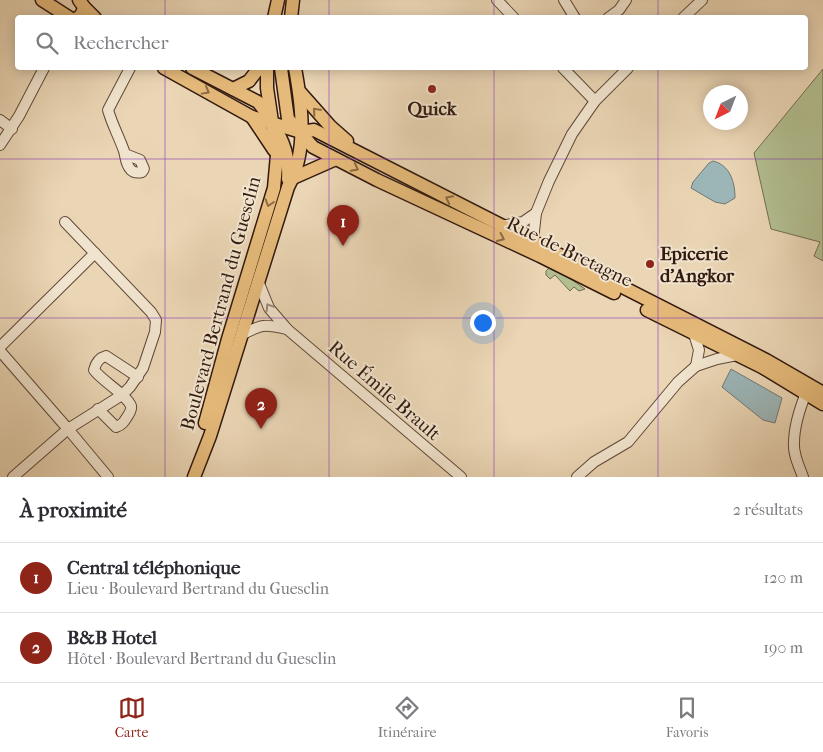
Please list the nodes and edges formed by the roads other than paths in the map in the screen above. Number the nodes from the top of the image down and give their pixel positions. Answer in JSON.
{"nodes":[{"id":1,"x":42,"y":0,"type":"edge"},
{"id":2,"x":293,"y":0,"type":"edge"},
{"id":3,"x":496,"y":0,"type":"edge"},
{"id":4,"x":564,"y":0,"type":"edge"},
{"id":5,"x":626,"y":0,"type":"edge"},
{"id":6,"x":702,"y":0,"type":"edge"},
{"id":7,"x":80,"y":8,"type":"edge"},
{"id":8,"x":66,"y":15,"type":"edge"},
{"id":9,"x":90,"y":15,"type":"edge"},
{"id":10,"x":291,"y":15,"type":"edge"},
{"id":11,"x":511,"y":15,"type":"edge"},
{"id":12,"x":573,"y":15,"type":"edge"},
{"id":13,"x":612,"y":15,"type":"edge"},
{"id":14,"x":686,"y":15,"type":"edge"},
{"id":15,"x":43,"y":70,"type":"edge"},
{"id":16,"x":129,"y":70,"type":"edge"},
{"id":17,"x":168,"y":70,"type":"edge"},
{"id":18,"x":196,"y":70,"type":"edge"},
{"id":19,"x":258,"y":70,"type":"edge"},
{"id":20,"x":267,"y":70,"type":"edge"},
{"id":21,"x":281,"y":70,"type":"edge"},
{"id":22,"x":295,"y":70,"type":"edge"},
{"id":23,"x":565,"y":70,"type":"edge"},
{"id":24,"x":626,"y":70,"type":"edge"},
{"id":25,"x":233,"y":89,"type":"junction"},
{"id":26,"x":299,"y":91,"type":"junction"},
{"id":27,"x":595,"y":101,"type":"junction"},
{"id":28,"x":286,"y":106,"type":"junction"},
{"id":29,"x":252,"y":117,"type":"junction"},
{"id":30,"x":0,"y":120,"type":"edge"},
{"id":31,"x":272,"y":123,"type":"junction"},
{"id":32,"x":12,"y":128,"type":"junction"},
{"id":33,"x":301,"y":132,"type":"junction"},
{"id":34,"x":0,"y":145,"type":"edge"},
{"id":35,"x":360,"y":153,"type":"junction"},
{"id":36,"x":125,"y":154,"type":"dead end"},
{"id":37,"x":277,"y":155,"type":"junction"},
{"id":38,"x":336,"y":159,"type":"junction"},
{"id":39,"x":290,"y":182,"type":"junction"},
{"id":40,"x":536,"y":214,"type":"junction"},
{"id":41,"x":65,"y":222,"type":"dead end"},
{"id":42,"x":501,"y":226,"type":"junction"},
{"id":43,"x":534,"y":242,"type":"junction"},
{"id":44,"x":95,"y":252,"type":"junction"},
{"id":45,"x":258,"y":281,"type":"junction"},
{"id":46,"x":287,"y":329,"type":"junction"},
{"id":47,"x":694,"y":334,"type":"junction"},
{"id":48,"x":241,"y":335,"type":"junction"},
{"id":49,"x":0,"y":349,"type":"edge"},
{"id":50,"x":737,"y":355,"type":"junction"},
{"id":51,"x":696,"y":366,"type":"junction"},
{"id":52,"x":138,"y":377,"type":"junction"},
{"id":53,"x":806,"y":393,"type":"junction"},
{"id":54,"x":823,"y":393,"type":"edge"},
{"id":55,"x":122,"y":395,"type":"junction"},
{"id":56,"x":823,"y":404,"type":"edge"},
{"id":57,"x":98,"y":409,"type":"junction"},
{"id":58,"x":68,"y":429,"type":"junction"},
{"id":59,"x":198,"y":462,"type":"junction"},
{"id":60,"x":13,"y":477,"type":"edge"},
{"id":61,"x":108,"y":477,"type":"edge"},
{"id":62,"x":194,"y":477,"type":"edge"},
{"id":63,"x":461,"y":477,"type":"edge"},
{"id":64,"x":577,"y":477,"type":"edge"},
{"id":65,"x":803,"y":477,"type":"edge"}],
"edges":[{"from":1,"to":8,"type":"main road"},
{"from":2,"to":10,"type":"main road"},
{"from":3,"to":11,"type":"street"},
{"from":4,"to":12,"type":"street"},
{"from":5,"to":13,"type":"street"},
{"from":6,"to":14,"type":"street"},
{"from":7,"to":9,"type":"main road"},
{"from":15,"to":32,"type":"street"},
{"from":16,"to":36,"type":"street"},
{"from":17,"to":29,"type":"main road","name":"Rue de Bretagne","one_way":true},
{"from":18,"to":25,"type":"main road"},
{"from":19,"to":25,"type":"main road"},
{"from":20,"to":31,"type":"main road","name":"Boulevard Bertrand du Guesclin"},
{"from":21,"to":28,"type":"main road"},
{"from":22,"to":26,"type":"main road","name":"Boulevard Bertrand du Guesclin"},
{"from":23,"to":27,"type":"street"},
{"from":24,"to":27,"type":"street"},
{"from":25,"to":31,"type":"main road"},
{"from":26,"to":28,"type":"main road"},
{"from":26,"to":33,"type":"main road","name":"Boulevard Bertrand du Guesclin"},
{"from":35,"to":26,"type":"main road","one_way":true},
{"from":27,"to":40,"type":"street"},
{"from":28,"to":31,"type":"main road"},
{"from":28,"to":33,"type":"main road"},
{"from":29,"to":31,"type":"main road","name":"Rue de Bretagne"},
{"from":29,"to":37,"type":"main road"},
{"from":30,"to":32,"type":"street"},
{"from":31,"to":33,"type":"main road","name":"Rue de Bretagne"},
{"from":31,"to":37,"type":"main road","name":"Boulevard Bertrand du Guesclin"},
{"from":31,"to":39,"type":"main road"},
{"from":32,"to":34,"type":"street"},
{"from":33,"to":35,"type":"main road","name":"Rue de Bretagne"},
{"from":33,"to":38,"type":"main road","name":"Rue de Bretagne"},
{"from":33,"to":39,"type":"main road","name":"Boulevard Bertrand du Guesclin"},
{"from":42,"to":35,"type":"main road","name":"Rue de Bretagne","one_way":true},
{"from":37,"to":59,"type":"main road","name":"Boulevard Bertrand du Guesclin","one_way":true},
{"from":38,"to":39,"type":"main road"},
{"from":38,"to":47,"type":"main road","name":"Rue de Bretagne","one_way":true},
{"from":39,"to":45,"type":"main road","name":"Boulevard Bertrand du Guesclin"},
{"from":40,"to":42,"type":"street"},
{"from":40,"to":43,"type":"street"},
{"from":41,"to":44,"type":"street"},
{"from":42,"to":43,"type":"main road","name":"Rue de Bretagne"},
{"from":43,"to":54,"type":"main road","name":"Rue de Bretagne"},
{"from":44,"to":49,"type":"street"},
{"from":44,"to":52,"type":"street"},
{"from":46,"to":45,"type":"street","name":"Rue Émile Brault","one_way":true},
{"from":45,"to":48,"type":"main road","name":"Boulevard Bertrand du Guesclin"},
{"from":46,"to":48,"type":"street"},
{"from":46,"to":63,"type":"street","name":"Rue Émile Brault"},
{"from":47,"to":50,"type":"main road","name":"Rue de Bretagne"},
{"from":47,"to":51,"type":"street"},
{"from":48,"to":59,"type":"main road","name":"Boulevard Bertrand du Guesclin"},
{"from":49,"to":58,"type":"street"},
{"from":50,"to":51,"type":"street"},
{"from":50,"to":53,"type":"main road","name":"Rue de Bretagne"},
{"from":51,"to":64,"type":"street"},
{"from":52,"to":55,"type":"street"},
{"from":52,"to":55,"type":"street"},
{"from":53,"to":56,"type":"main road","name":"Rue de Bretagne"},
{"from":53,"to":65,"type":"street"},
{"from":55,"to":57,"type":"street"},
{"from":55,"to":57,"type":"street"},
{"from":57,"to":58,"type":"street"},
{"from":58,"to":60,"type":"street"},
{"from":58,"to":61,"type":"street"},
{"from":59,"to":62,"type":"main road","name":"Boulevard Bertrand du Guesclin"}]}
